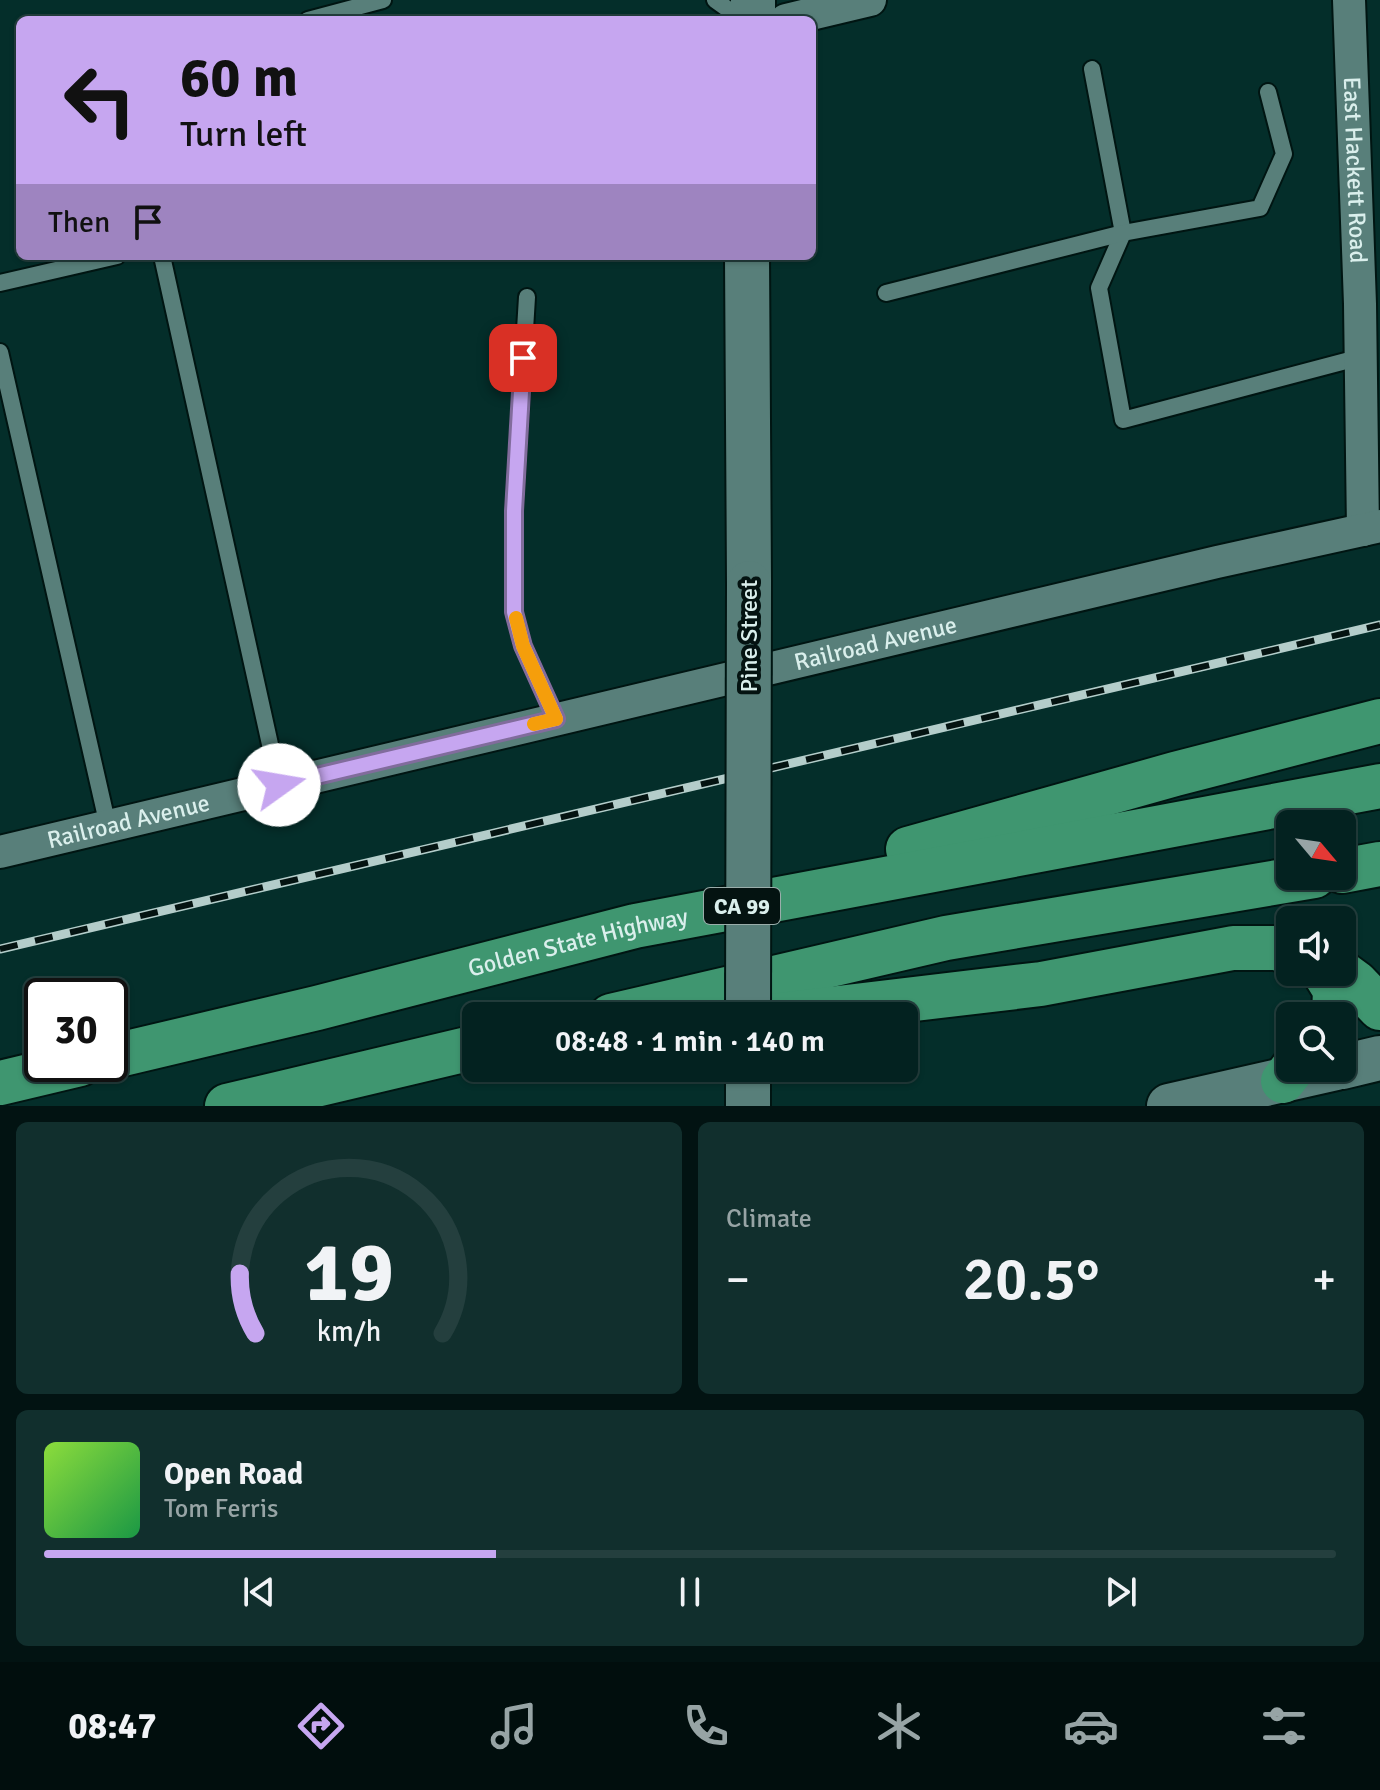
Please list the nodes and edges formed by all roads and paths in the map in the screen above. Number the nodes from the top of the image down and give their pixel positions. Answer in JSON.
{"nodes":[{"id":1,"x":383,"y":0,"type":"edge"},
{"id":2,"x":715,"y":0,"type":"edge"},
{"id":3,"x":870,"y":0,"type":"edge"},
{"id":4,"x":1349,"y":0,"type":"edge"},
{"id":5,"x":323,"y":16,"type":"edge"},
{"id":6,"x":737,"y":16,"type":"edge"},
{"id":7,"x":803,"y":16,"type":"edge"},
{"id":8,"x":1366,"y":56,"type":"edge"},
{"id":9,"x":1092,"y":69,"type":"dead end"},
{"id":10,"x":1268,"y":92,"type":"dead end"},
{"id":11,"x":1123,"y":233,"type":"junction"},
{"id":12,"x":100,"y":260,"type":"edge"},
{"id":13,"x":163,"y":260,"type":"edge"},
{"id":14,"x":747,"y":260,"type":"edge"},
{"id":15,"x":0,"y":283,"type":"edge"},
{"id":16,"x":886,"y":293,"type":"dead end"},
{"id":17,"x":527,"y":297,"type":"dead end"},
{"id":18,"x":1370,"y":302,"type":"edge"},
{"id":19,"x":0,"y":352,"type":"edge"},
{"id":20,"x":1361,"y":357,"type":"junction"},
{"id":21,"x":1371,"y":528,"type":"edge"},
{"id":22,"x":556,"y":719,"type":"junction"},
{"id":23,"x":1380,"y":721,"type":"edge"},
{"id":24,"x":279,"y":785,"type":"junction"},
{"id":25,"x":1380,"y":786,"type":"edge"},
{"id":26,"x":108,"y":826,"type":"junction"},
{"id":27,"x":0,"y":852,"type":"edge"},
{"id":28,"x":1380,"y":864,"type":"edge"},
{"id":29,"x":1356,"y":868,"type":"edge"},
{"id":30,"x":1276,"y":882,"type":"edge"},
{"id":31,"x":635,"y":926,"type":"junction"},
{"id":32,"x":1276,"y":948,"type":"edge"},
{"id":33,"x":1356,"y":983,"type":"edge"},
{"id":34,"x":671,"y":1002,"type":"edge"},
{"id":35,"x":748,"y":1002,"type":"edge"},
{"id":36,"x":889,"y":1002,"type":"edge"},
{"id":37,"x":1380,"y":1008,"type":"edge"},
{"id":38,"x":462,"y":1050,"type":"edge"},
{"id":39,"x":128,"y":1053,"type":"edge"},
{"id":40,"x":462,"y":1056,"type":"edge"},
{"id":41,"x":1380,"y":1058,"type":"edge"},
{"id":42,"x":412,"y":1062,"type":"junction"},
{"id":43,"x":1356,"y":1063,"type":"edge"},
{"id":44,"x":24,"y":1077,"type":"edge"},
{"id":45,"x":1276,"y":1077,"type":"edge"},
{"id":46,"x":0,"y":1083,"type":"edge"},
{"id":47,"x":227,"y":1106,"type":"edge"},
{"id":48,"x":1169,"y":1106,"type":"edge"}],
"edges":[{"from":1,"to":5,"type":"lane"},
{"from":2,"to":6,"type":"lane"},
{"from":3,"to":7,"type":"street"},
{"from":4,"to":8,"type":"street","name":"East Hackett Road"},
{"from":8,"to":18,"type":"street","name":"East Hackett Road"},
{"from":9,"to":11,"type":"lane"},
{"from":10,"to":11,"type":"lane"},
{"from":11,"to":16,"type":"lane"},
{"from":11,"to":20,"type":"lane"},
{"from":12,"to":15,"type":"lane"},
{"from":13,"to":24,"type":"lane"},
{"from":14,"to":35,"type":"street","name":"Pine Street","bridge":true},
{"from":17,"to":22,"type":"lane"},
{"from":18,"to":20,"type":"street","name":"East Hackett Road"},
{"from":19,"to":26,"type":"lane"},
{"from":20,"to":21,"type":"street","name":"East Hackett Road"},
{"from":21,"to":22,"type":"street","name":"Railroad Avenue"},
{"from":22,"to":24,"type":"street","name":"Railroad Avenue"},
{"from":23,"to":31,"type":"highway"},
{"from":24,"to":26,"type":"street","name":"Railroad Avenue"},
{"from":25,"to":31,"type":"highway","name":"Golden State Highway","number":"CA 99"},
{"from":26,"to":27,"type":"street","name":"Railroad Avenue"},
{"from":28,"to":29,"type":"highway"},
{"from":30,"to":34,"type":"highway"},
{"from":31,"to":39,"type":"highway","name":"Golden State Highway","number":"CA 99"},
{"from":32,"to":36,"type":"highway"},
{"from":33,"to":37,"type":"highway"},
{"from":38,"to":42,"type":"highway"},
{"from":40,"to":42,"type":"highway"},
{"from":41,"to":43,"type":"street"},
{"from":42,"to":47,"type":"highway"},
{"from":44,"to":46,"type":"highway"},
{"from":45,"to":48,"type":"street"}]}
